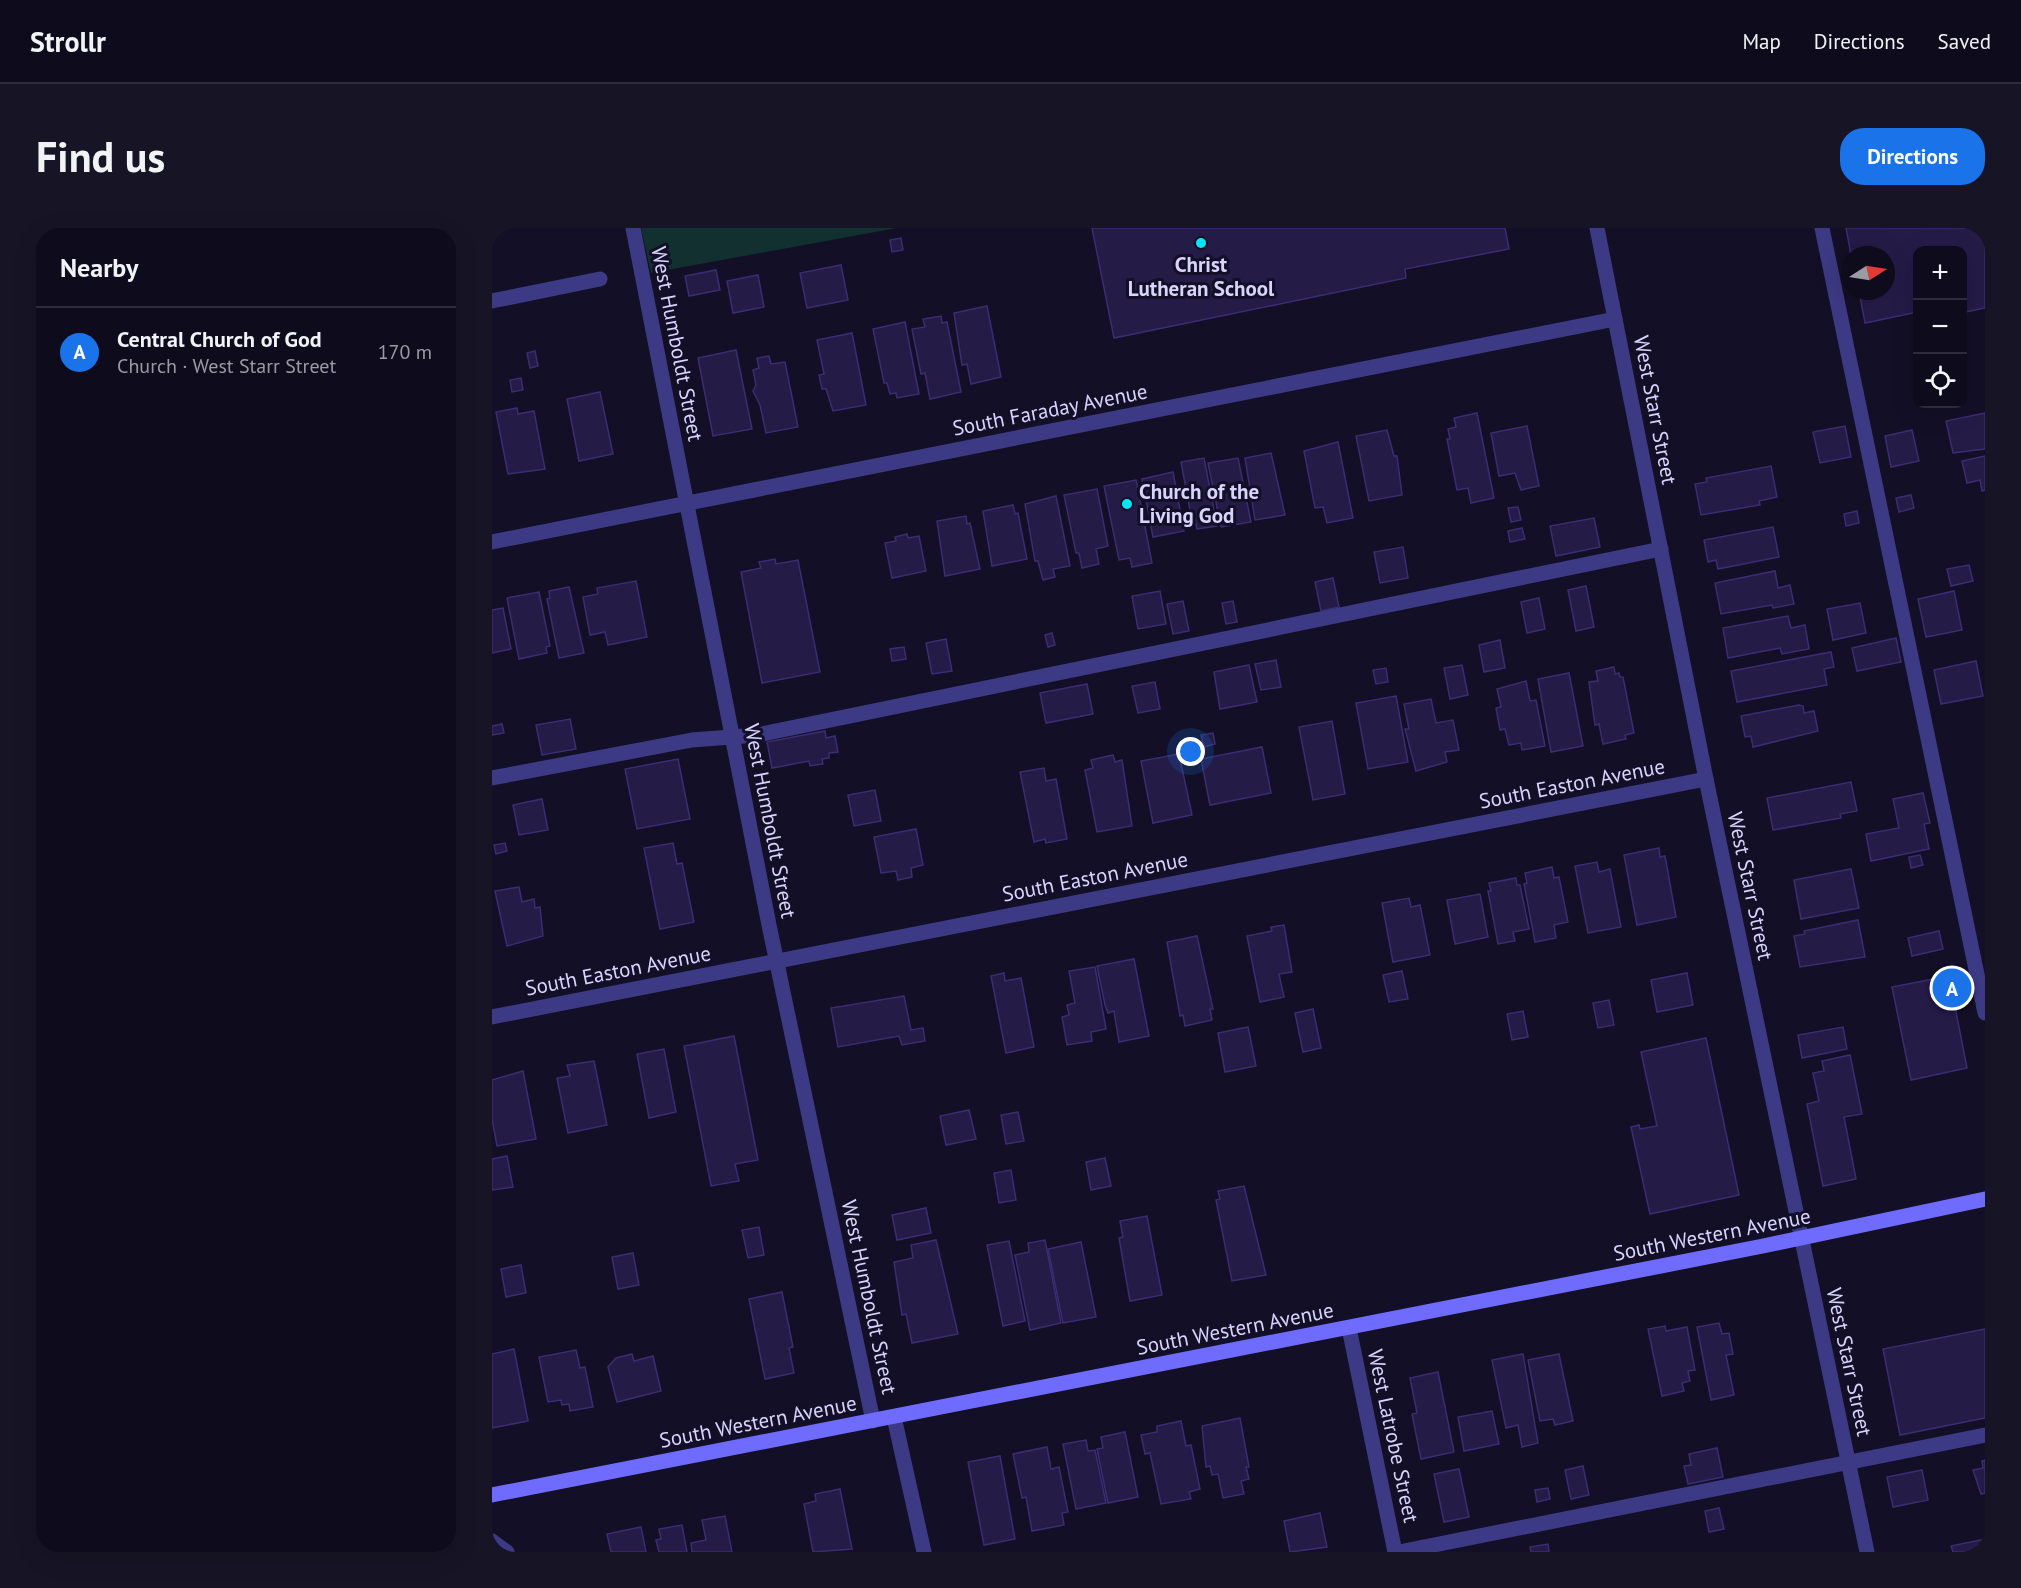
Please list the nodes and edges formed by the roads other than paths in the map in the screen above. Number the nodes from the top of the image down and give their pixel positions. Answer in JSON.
{"nodes":[{"id":1,"x":633,"y":228,"type":"edge"},
{"id":2,"x":1597,"y":228,"type":"edge"},
{"id":3,"x":1822,"y":228,"type":"edge"},
{"id":4,"x":600,"y":279,"type":"dead end"},
{"id":5,"x":492,"y":301,"type":"edge"},
{"id":6,"x":1615,"y":319,"type":"junction"},
{"id":7,"x":687,"y":503,"type":"junction"},
{"id":8,"x":492,"y":542,"type":"edge"},
{"id":9,"x":1661,"y":549,"type":"junction"},
{"id":10,"x":732,"y":737,"type":"junction"},
{"id":11,"x":492,"y":778,"type":"edge"},
{"id":12,"x":1706,"y":779,"type":"junction"},
{"id":13,"x":778,"y":962,"type":"junction"},
{"id":14,"x":1985,"y":1013,"type":"edge"},
{"id":15,"x":492,"y":1017,"type":"edge"},
{"id":16,"x":1985,"y":1199,"type":"edge"},
{"id":17,"x":1801,"y":1239,"type":"junction"},
{"id":18,"x":1349,"y":1328,"type":"junction"},
{"id":19,"x":894,"y":1418,"type":"junction"},
{"id":20,"x":873,"y":1421,"type":"junction"},
{"id":21,"x":1985,"y":1436,"type":"edge"},
{"id":22,"x":1848,"y":1463,"type":"junction"},
{"id":23,"x":492,"y":1495,"type":"edge"},
{"id":24,"x":492,"y":1541,"type":"edge"},
{"id":25,"x":507,"y":1552,"type":"edge"},
{"id":26,"x":924,"y":1552,"type":"edge"},
{"id":27,"x":1397,"y":1552,"type":"edge"},
{"id":28,"x":1867,"y":1552,"type":"edge"}],
"edges":[{"from":1,"to":7,"type":"street","name":"West Humboldt Street"},
{"from":2,"to":6,"type":"street","name":"West Starr Street"},
{"from":3,"to":14,"type":"street"},
{"from":4,"to":5,"type":"street"},
{"from":6,"to":7,"type":"street","name":"South Faraday Avenue"},
{"from":6,"to":9,"type":"street","name":"West Starr Street"},
{"from":7,"to":8,"type":"street","name":"South Faraday Avenue"},
{"from":7,"to":10,"type":"street","name":"West Humboldt Street"},
{"from":9,"to":10,"type":"street"},
{"from":9,"to":12,"type":"street","name":"West Starr Street"},
{"from":10,"to":11,"type":"street"},
{"from":10,"to":13,"type":"street","name":"West Humboldt Street"},
{"from":12,"to":13,"type":"street","name":"South Easton Avenue"},
{"from":12,"to":17,"type":"street","name":"West Starr Street"},
{"from":13,"to":15,"type":"street","name":"South Easton Avenue"},
{"from":13,"to":20,"type":"street","name":"West Humboldt Street"},
{"from":16,"to":17,"type":"main road","name":"South Western Avenue"},
{"from":17,"to":18,"type":"main road","name":"South Western Avenue"},
{"from":17,"to":22,"type":"street","name":"West Starr Street"},
{"from":18,"to":19,"type":"main road","name":"South Western Avenue"},
{"from":18,"to":27,"type":"street","name":"West Latrobe Street"},
{"from":19,"to":20,"type":"main road","name":"South Western Avenue"},
{"from":19,"to":26,"type":"street","name":"West Humboldt Street"},
{"from":20,"to":23,"type":"main road","name":"South Western Avenue"},
{"from":21,"to":22,"type":"street"},
{"from":22,"to":27,"type":"street"},
{"from":22,"to":28,"type":"street","name":"West Starr Street"},
{"from":24,"to":25,"type":"street"}]}
